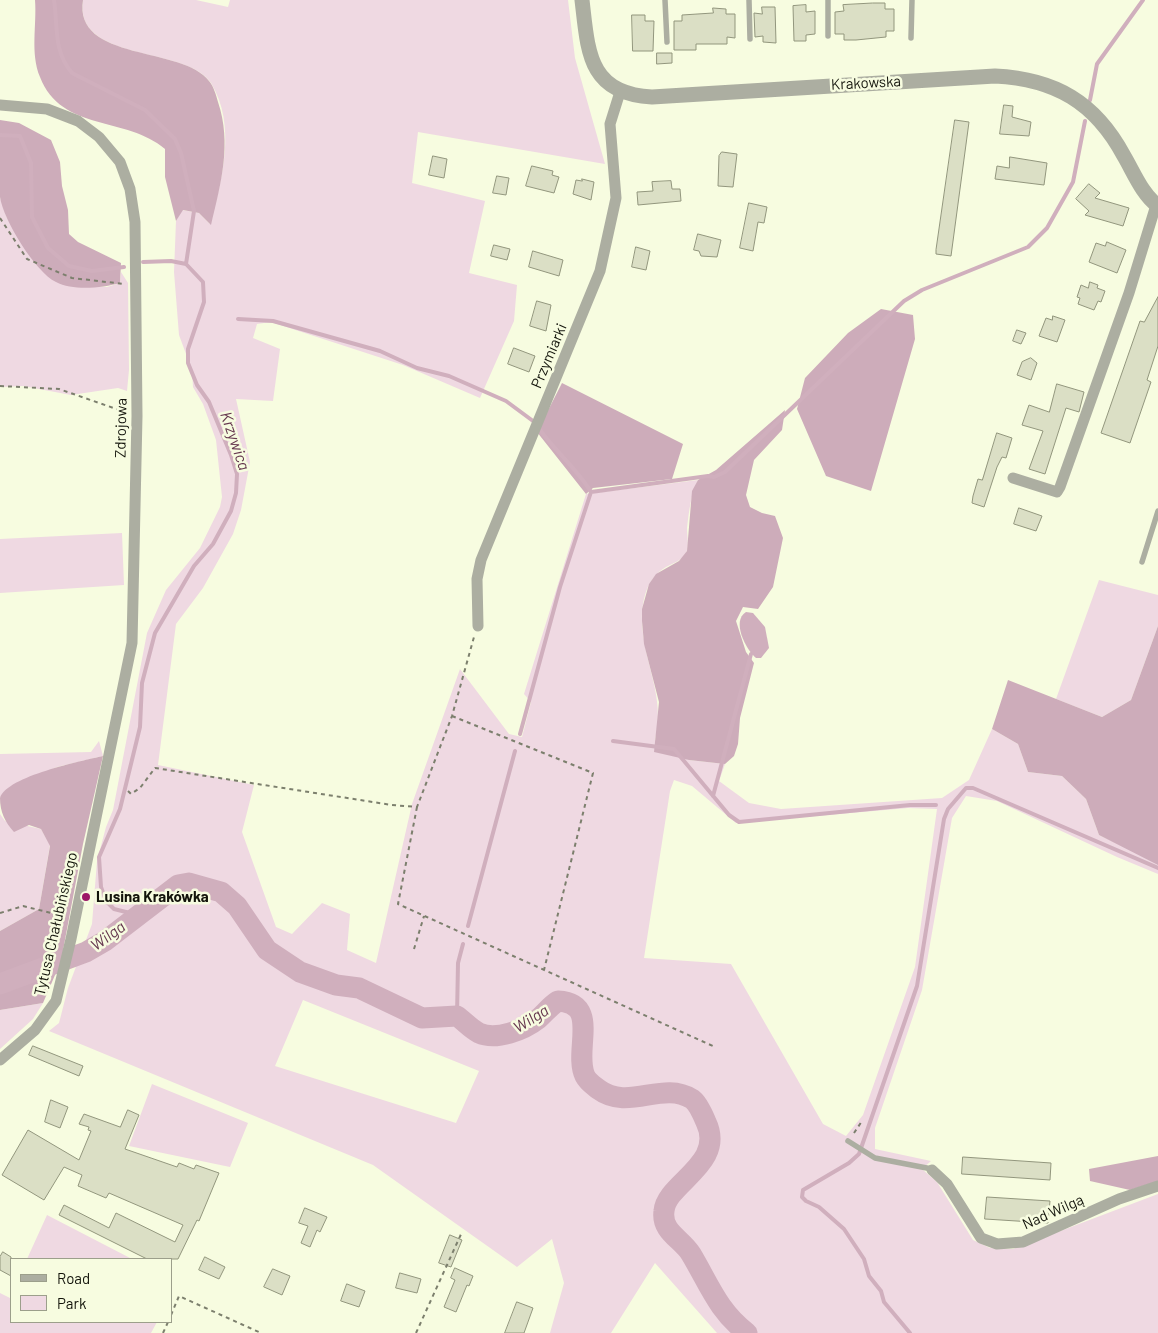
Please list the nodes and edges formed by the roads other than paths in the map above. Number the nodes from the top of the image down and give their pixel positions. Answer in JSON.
{"nodes":[{"id":1,"x":582,"y":0,"type":"edge"},
{"id":2,"x":665,"y":0,"type":"edge"},
{"id":3,"x":749,"y":0,"type":"edge"},
{"id":4,"x":828,"y":0,"type":"edge"},
{"id":5,"x":912,"y":0,"type":"edge"},
{"id":6,"x":828,"y":36,"type":"dead end"},
{"id":7,"x":911,"y":38,"type":"dead end"},
{"id":8,"x":750,"y":39,"type":"dead end"},
{"id":9,"x":667,"y":42,"type":"dead end"},
{"id":10,"x":620,"y":92,"type":"junction"},
{"id":11,"x":0,"y":105,"type":"edge"},
{"id":12,"x":1157,"y":206,"type":"edge"},
{"id":13,"x":1013,"y":478,"type":"dead end"},
{"id":14,"x":1158,"y":511,"type":"edge"},
{"id":15,"x":1142,"y":562,"type":"dead end"},
{"id":16,"x":478,"y":626,"type":"road end"},
{"id":17,"x":92,"y":832,"type":"joint"},
{"id":18,"x":0,"y":1060,"type":"edge"},
{"id":19,"x":848,"y":1141,"type":"road end"},
{"id":20,"x":932,"y":1170,"type":"joint"},
{"id":21,"x":1158,"y":1186,"type":"edge"}],
"edges":[{"from":1,"to":10,"type":"street","name":"Krakowska"},
{"from":2,"to":9,"type":"lane"},
{"from":3,"to":8,"type":"lane"},
{"from":4,"to":6,"type":"lane"},
{"from":5,"to":7,"type":"lane"},
{"from":10,"to":12,"type":"street","name":"Krakowska"},
{"from":10,"to":16,"type":"street","name":"Przymiarki"},
{"from":11,"to":17,"type":"street","name":"Zdrojowa"},
{"from":12,"to":13,"type":"street"},
{"from":14,"to":15,"type":"lane"},
{"from":17,"to":18,"type":"street","name":"Tytusa Chałubińskiego"},
{"from":19,"to":20,"type":"lane"},
{"from":20,"to":21,"type":"street","name":"Nad Wilgą"}]}
